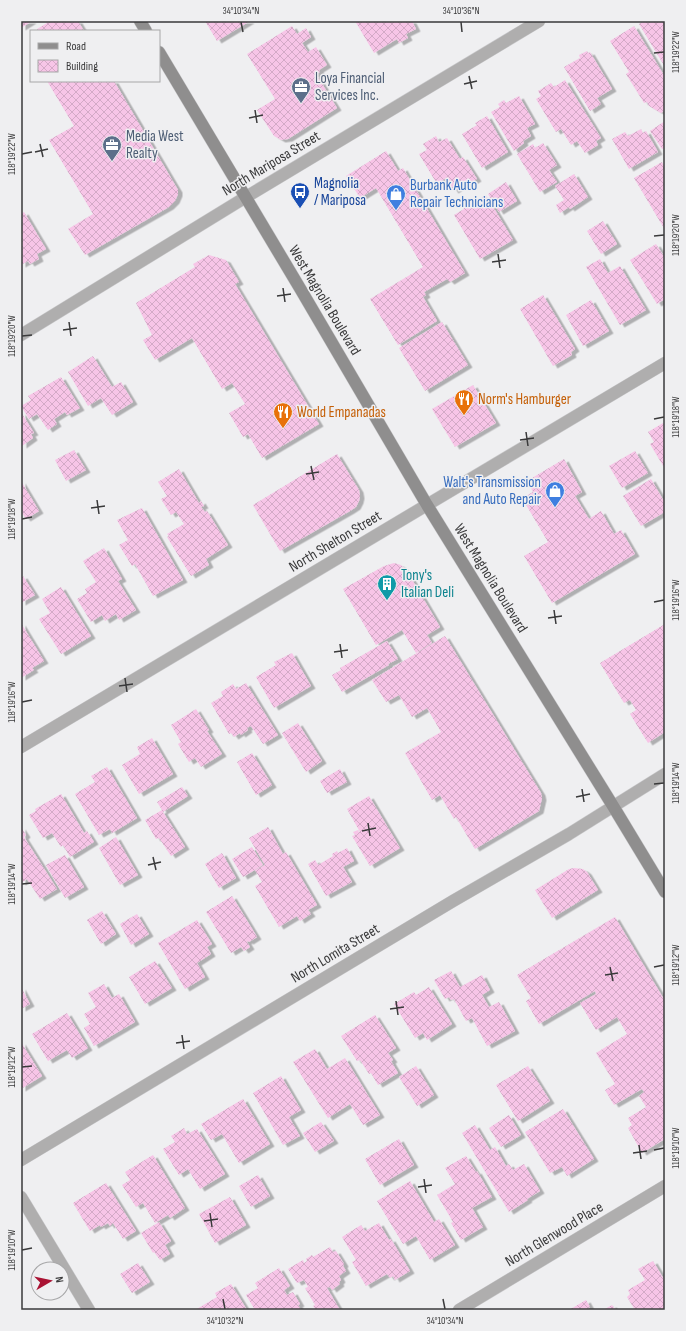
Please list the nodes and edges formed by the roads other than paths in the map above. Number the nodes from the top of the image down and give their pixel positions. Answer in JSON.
{"nodes":[{"id":1,"x":140,"y":21,"type":"edge"},
{"id":2,"x":539,"y":21,"type":"edge"},
{"id":3,"x":145,"y":30,"type":"edge"},
{"id":4,"x":160,"y":54,"type":"edge"},
{"id":5,"x":246,"y":197,"type":"junction"},
{"id":6,"x":21,"y":335,"type":"edge"},
{"id":7,"x":665,"y":363,"type":"edge"},
{"id":8,"x":427,"y":505,"type":"junction"},
{"id":9,"x":21,"y":747,"type":"edge"},
{"id":10,"x":665,"y":774,"type":"edge"},
{"id":11,"x":613,"y":806,"type":"junction"},
{"id":12,"x":665,"y":892,"type":"edge"},
{"id":13,"x":21,"y":1160,"type":"edge"},
{"id":14,"x":665,"y":1186,"type":"edge"},
{"id":15,"x":21,"y":1197,"type":"edge"},
{"id":16,"x":89,"y":1310,"type":"edge"},
{"id":17,"x":459,"y":1310,"type":"edge"}],
"edges":[{"from":1,"to":3,"type":"main road"},
{"from":2,"to":5,"type":"street","name":"North Mariposa Street"},
{"from":4,"to":5,"type":"main road","name":"West Magnolia Boulevard"},
{"from":5,"to":6,"type":"street","name":"North Mariposa Street"},
{"from":5,"to":8,"type":"main road","name":"West Magnolia Boulevard"},
{"from":7,"to":8,"type":"street","name":"North Shelton Street"},
{"from":8,"to":9,"type":"street","name":"North Shelton Street"},
{"from":8,"to":11,"type":"main road","name":"West Magnolia Boulevard"},
{"from":10,"to":11,"type":"street","name":"North Lomita Street"},
{"from":11,"to":12,"type":"main road","name":"West Magnolia Boulevard"},
{"from":11,"to":13,"type":"street","name":"North Lomita Street"},
{"from":14,"to":17,"type":"street","name":"North Glenwood Place"},
{"from":15,"to":16,"type":"street"}]}
